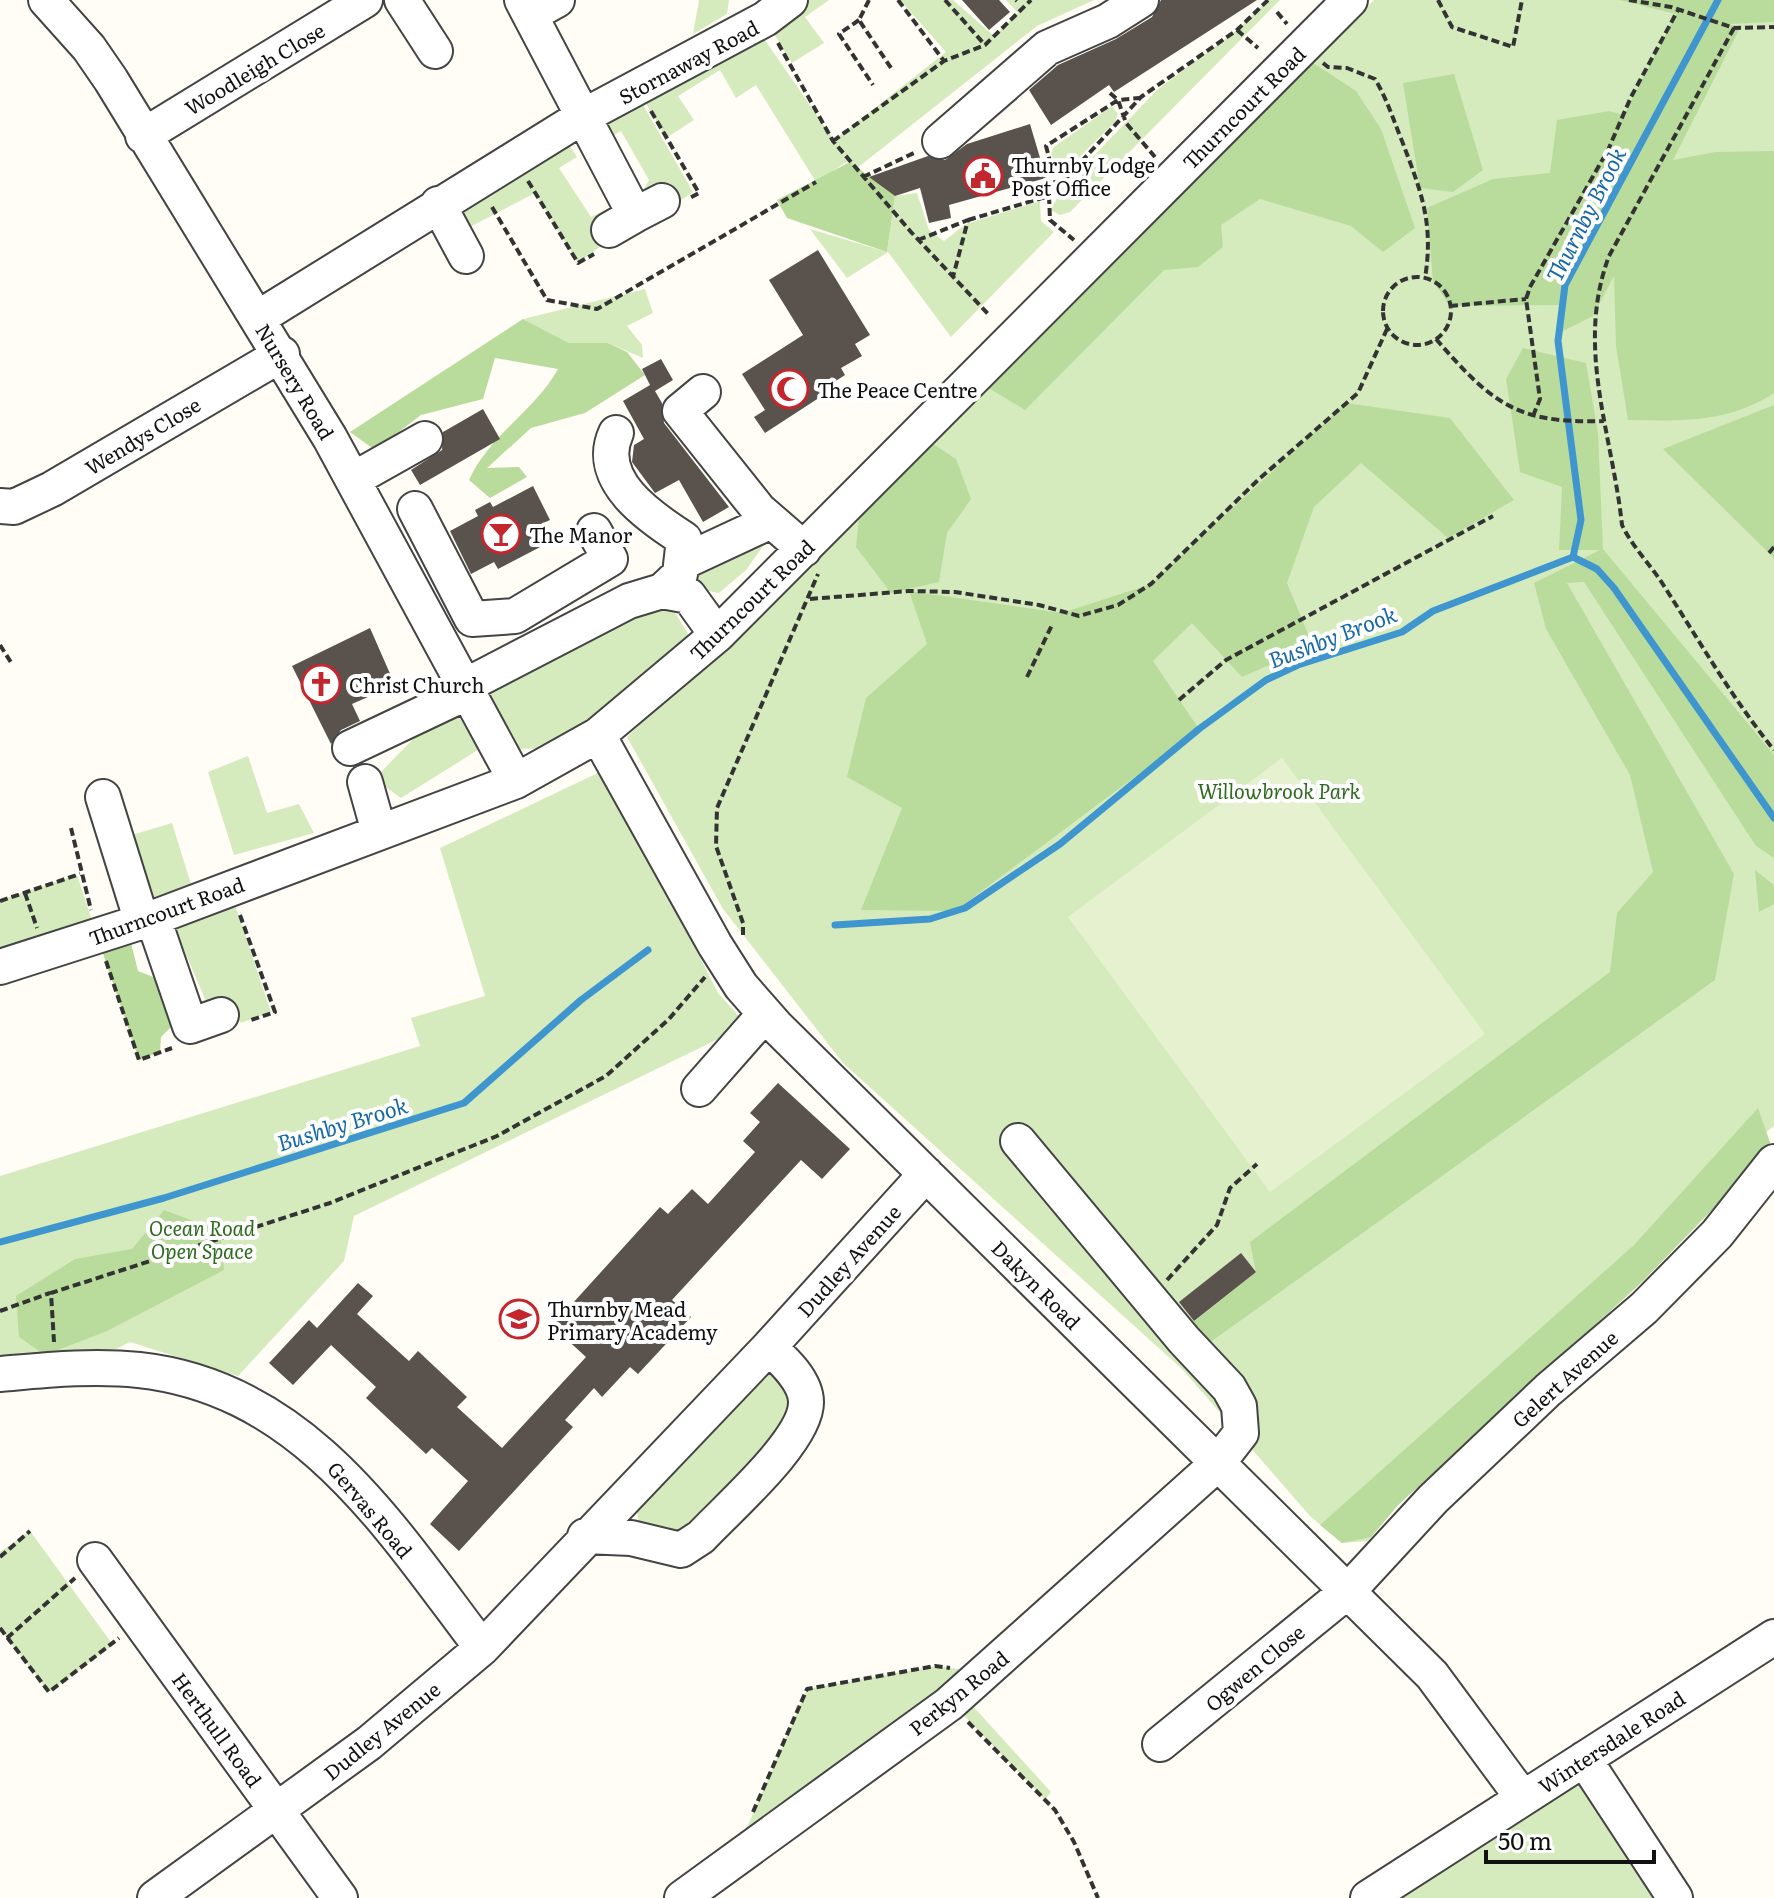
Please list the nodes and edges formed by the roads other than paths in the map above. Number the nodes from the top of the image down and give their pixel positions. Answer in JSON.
{"nodes":[{"id":1,"x":46,"y":0,"type":"edge"},
{"id":2,"x":365,"y":0,"type":"edge"},
{"id":3,"x":402,"y":0,"type":"edge"},
{"id":4,"x":1141,"y":0,"type":"edge"},
{"id":5,"x":1350,"y":0,"type":"edge"},
{"id":6,"x":536,"y":5,"type":"edge"},
{"id":7,"x":770,"y":6,"type":"edge"},
{"id":8,"x":435,"y":51,"type":"dead end"},
{"id":9,"x":582,"y":117,"type":"junction"},
{"id":10,"x":143,"y":136,"type":"junction"},
{"id":11,"x":940,"y":141,"type":"road end"},
{"id":12,"x":438,"y":204,"type":"junction"},
{"id":13,"x":635,"y":215,"type":"dead end"},
{"id":14,"x":466,"y":256,"type":"dead end"},
{"id":15,"x":258,"y":318,"type":"junction"},
{"id":16,"x":282,"y":354,"type":"junction"},
{"id":17,"x":703,"y":392,"type":"dead end"},
{"id":18,"x":616,"y":433,"type":"dead end"},
{"id":19,"x":425,"y":439,"type":"dead end"},
{"id":20,"x":354,"y":479,"type":"junction"},
{"id":21,"x":0,"y":506,"type":"edge"},
{"id":22,"x":415,"y":509,"type":"dead end"},
{"id":23,"x":771,"y":521,"type":"junction"},
{"id":24,"x":594,"y":531,"type":"dead end"},
{"id":25,"x":812,"y":560,"type":"junction"},
{"id":26,"x":683,"y":562,"type":"junction"},
{"id":27,"x":662,"y":591,"type":"junction"},
{"id":28,"x":717,"y":635,"type":"junction"},
{"id":29,"x":465,"y":690,"type":"junction"},
{"id":30,"x":598,"y":735,"type":"junction"},
{"id":31,"x":350,"y":748,"type":"dead end"},
{"id":32,"x":516,"y":781,"type":"junction"},
{"id":33,"x":365,"y":782,"type":"dead end"},
{"id":34,"x":103,"y":797,"type":"dead end"},
{"id":35,"x":379,"y":832,"type":"junction"},
{"id":36,"x":147,"y":920,"type":"junction"},
{"id":37,"x":0,"y":967,"type":"edge"},
{"id":38,"x":765,"y":1014,"type":"junction"},
{"id":39,"x":193,"y":1025,"type":"dead end"},
{"id":40,"x":699,"y":1089,"type":"dead end"},
{"id":41,"x":1018,"y":1141,"type":"dead end"},
{"id":42,"x":1774,"y":1162,"type":"edge"},
{"id":43,"x":926,"y":1174,"type":"junction"},
{"id":44,"x":769,"y":1347,"type":"junction"},
{"id":45,"x":0,"y":1374,"type":"edge"},
{"id":46,"x":1217,"y":1464,"type":"junction"},
{"id":47,"x":585,"y":1536,"type":"junction"},
{"id":48,"x":95,"y":1560,"type":"road end"},
{"id":49,"x":1349,"y":1590,"type":"junction"},
{"id":50,"x":1774,"y":1637,"type":"edge"},
{"id":51,"x":482,"y":1648,"type":"junction"},
{"id":52,"x":1160,"y":1744,"type":"dead end"},
{"id":53,"x":1584,"y":1759,"type":"junction"},
{"id":54,"x":1522,"y":1797,"type":"junction"},
{"id":55,"x":277,"y":1811,"type":"junction"},
{"id":56,"x":155,"y":1898,"type":"edge"},
{"id":57,"x":340,"y":1898,"type":"edge"},
{"id":58,"x":682,"y":1898,"type":"edge"},
{"id":59,"x":1368,"y":1898,"type":"edge"},
{"id":60,"x":1675,"y":1898,"type":"edge"}],
"edges":[{"from":1,"to":10,"type":"street","name":"Nursery Road"},
{"from":2,"to":10,"type":"street","name":"Woodleigh Close"},
{"from":3,"to":8,"type":"street"},
{"from":4,"to":11,"type":"street"},
{"from":5,"to":25,"type":"street","name":"Thurncourt Road"},
{"from":6,"to":9,"type":"street"},
{"from":7,"to":9,"type":"street","name":"Stornaway Road"},
{"from":9,"to":12,"type":"street","name":"Stornaway Road"},
{"from":9,"to":13,"type":"street"},
{"from":10,"to":15,"type":"street","name":"Nursery Road"},
{"from":12,"to":14,"type":"street"},
{"from":12,"to":15,"type":"street","name":"Stornaway Road"},
{"from":15,"to":16,"type":"street","name":"Nursery Road"},
{"from":16,"to":20,"type":"street","name":"Nursery Road"},
{"from":16,"to":21,"type":"street","name":"Wendys Close"},
{"from":17,"to":23,"type":"street"},
{"from":18,"to":26,"type":"street"},
{"from":19,"to":20,"type":"street"},
{"from":20,"to":29,"type":"street","name":"Nursery Road"},
{"from":22,"to":24,"type":"street"},
{"from":23,"to":25,"type":"street"},
{"from":23,"to":26,"type":"street"},
{"from":25,"to":28,"type":"street","name":"Thurncourt Road"},
{"from":26,"to":27,"type":"street"},
{"from":27,"to":28,"type":"street"},
{"from":27,"to":29,"type":"street"},
{"from":28,"to":30,"type":"street","name":"Thurncourt Road"},
{"from":29,"to":31,"type":"street"},
{"from":29,"to":32,"type":"street","name":"Nursery Road"},
{"from":30,"to":32,"type":"street","name":"Thurncourt Road"},
{"from":30,"to":38,"type":"street","name":"Dakyn Road"},
{"from":32,"to":35,"type":"street","name":"Thurncourt Road"},
{"from":33,"to":35,"type":"street"},
{"from":34,"to":36,"type":"street"},
{"from":35,"to":36,"type":"street","name":"Thurncourt Road"},
{"from":36,"to":37,"type":"street","name":"Thurncourt Road"},
{"from":36,"to":39,"type":"street"},
{"from":38,"to":40,"type":"street"},
{"from":38,"to":43,"type":"street","name":"Dakyn Road"},
{"from":41,"to":46,"type":"street","name":"Perkyn Road"},
{"from":42,"to":49,"type":"street","name":"Gelert Avenue"},
{"from":43,"to":44,"type":"street","name":"Dudley Avenue"},
{"from":43,"to":46,"type":"street","name":"Dakyn Road"},
{"from":44,"to":47,"type":"street","name":"Dudley Avenue"},
{"from":44,"to":47,"type":"street"},
{"from":45,"to":51,"type":"street","name":"Gervas Road"},
{"from":46,"to":49,"type":"street","name":"Dakyn Road"},
{"from":46,"to":58,"type":"street","name":"Perkyn Road"},
{"from":47,"to":51,"type":"street","name":"Dudley Avenue"},
{"from":48,"to":55,"type":"street","name":"Herthull Road"},
{"from":49,"to":52,"type":"street","name":"Ogwen Close"},
{"from":49,"to":54,"type":"street","name":"Dakyn Road"},
{"from":50,"to":53,"type":"street","name":"Wintersdale Road"},
{"from":51,"to":55,"type":"street","name":"Dudley Avenue"},
{"from":53,"to":54,"type":"street","name":"Wintersdale Road"},
{"from":53,"to":60,"type":"street"},
{"from":54,"to":59,"type":"street","name":"Wintersdale Road"},
{"from":55,"to":56,"type":"street","name":"Dudley Avenue"},
{"from":55,"to":57,"type":"street","name":"Herthull Road"}]}
